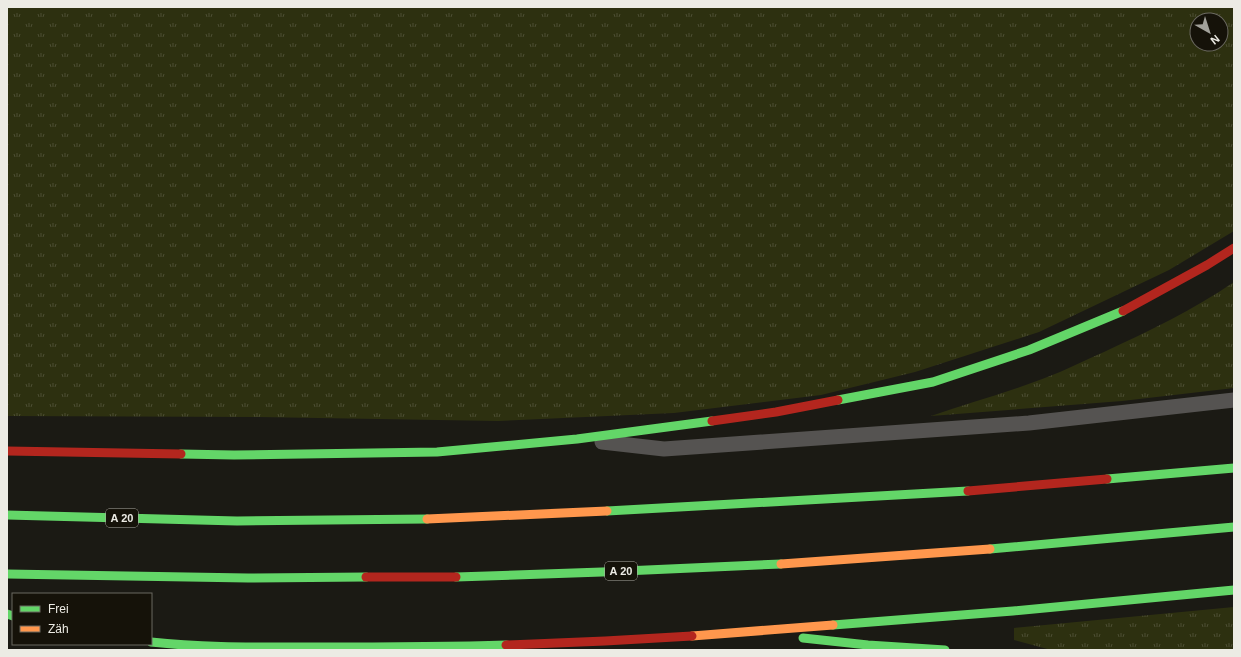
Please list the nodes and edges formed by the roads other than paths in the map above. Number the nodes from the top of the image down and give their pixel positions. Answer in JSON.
{"nodes":[{"id":1,"x":1234,"y":248,"type":"edge"},
{"id":2,"x":1234,"y":400,"type":"edge"},
{"id":3,"x":577,"y":439,"type":"junction"},
{"id":4,"x":7,"y":451,"type":"edge"},
{"id":5,"x":1234,"y":468,"type":"edge"},
{"id":6,"x":7,"y":515,"type":"edge"},
{"id":7,"x":1234,"y":527,"type":"edge"},
{"id":8,"x":7,"y":574,"type":"edge"},
{"id":9,"x":1234,"y":590,"type":"edge"},
{"id":10,"x":748,"y":632,"type":"junction"},
{"id":11,"x":152,"y":642,"type":"edge"},
{"id":12,"x":945,"y":650,"type":"edge"}],
"edges":[{"from":1,"to":3,"type":"highway"},
{"from":2,"to":3,"type":"lane"},
{"from":3,"to":4,"type":"highway"},
{"from":5,"to":6,"type":"highway","number":"A 20"},
{"from":7,"to":8,"type":"highway","number":"A 20"},
{"from":9,"to":10,"type":"highway"},
{"from":10,"to":11,"type":"highway"},
{"from":10,"to":12,"type":"highway"}]}
